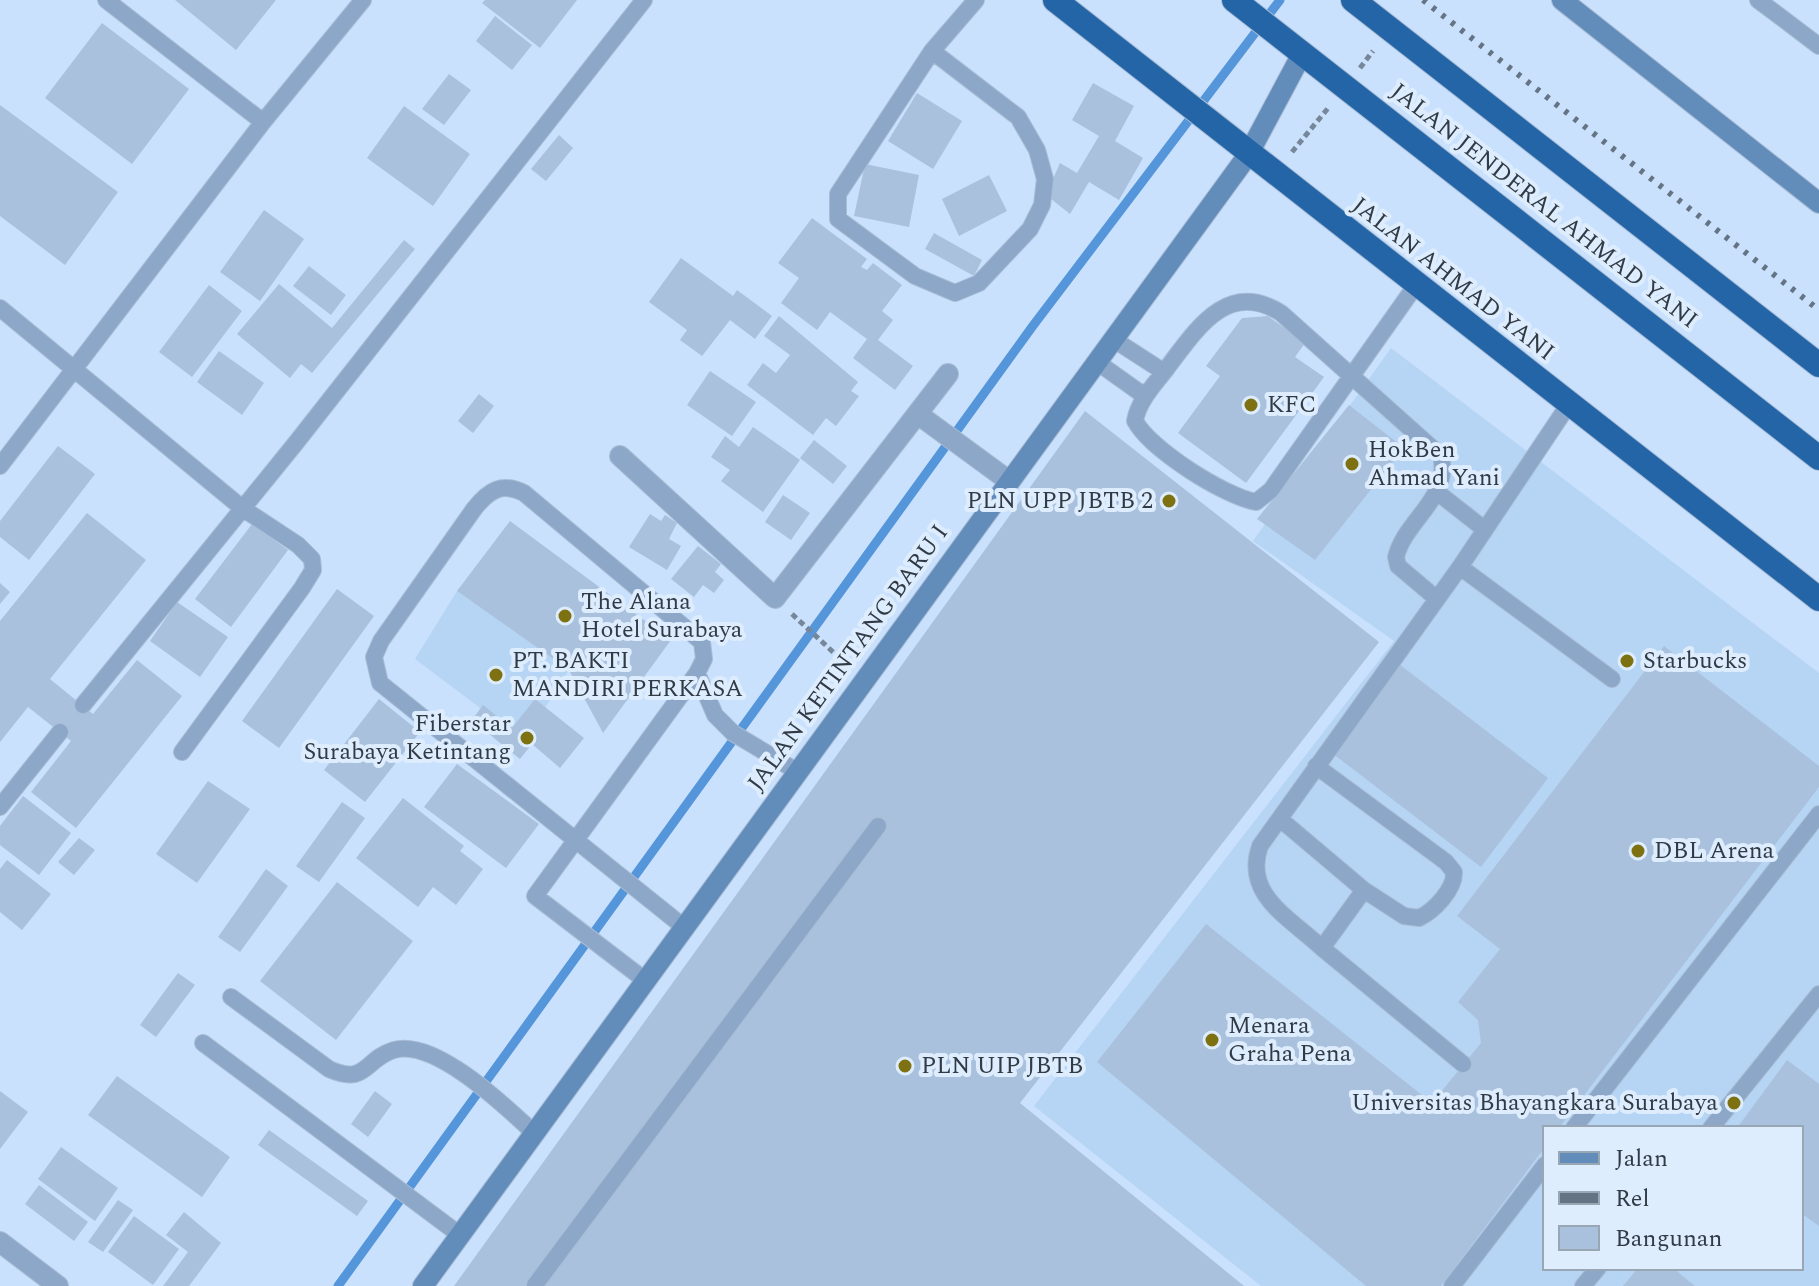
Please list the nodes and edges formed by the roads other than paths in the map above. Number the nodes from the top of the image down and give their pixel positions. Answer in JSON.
{"nodes":[{"id":1,"x":106,"y":0,"type":"edge"},
{"id":2,"x":363,"y":0,"type":"edge"},
{"id":3,"x":644,"y":0,"type":"edge"},
{"id":4,"x":976,"y":0,"type":"edge"},
{"id":5,"x":1055,"y":0,"type":"edge"},
{"id":6,"x":1353,"y":0,"type":"edge"},
{"id":7,"x":1562,"y":0,"type":"edge"},
{"id":8,"x":1758,"y":0,"type":"edge"},
{"id":9,"x":1238,"y":2,"type":"edge"},
{"id":10,"x":1819,"y":46,"type":"edge"},
{"id":11,"x":1300,"y":50,"type":"junction"},
{"id":12,"x":932,"y":51,"type":"junction"},
{"id":13,"x":263,"y":122,"type":"junction"},
{"id":14,"x":1248,"y":155,"type":"junction"},
{"id":15,"x":1819,"y":203,"type":"edge"},
{"id":16,"x":1416,"y":285,"type":"junction"},
{"id":17,"x":0,"y":308,"type":"edge"},
{"id":18,"x":1113,"y":339,"type":"junction"},
{"id":19,"x":1097,"y":362,"type":"junction"},
{"id":20,"x":1819,"y":365,"type":"edge"},
{"id":21,"x":76,"y":370,"type":"junction"},
{"id":22,"x":1164,"y":372,"type":"junction"},
{"id":23,"x":948,"y":374,"type":"dead end"},
{"id":24,"x":1351,"y":378,"type":"junction"},
{"id":25,"x":1148,"y":393,"type":"junction"},
{"id":26,"x":1569,"y":404,"type":"junction"},
{"id":27,"x":919,"y":415,"type":"junction"},
{"id":28,"x":620,"y":456,"type":"dead end"},
{"id":29,"x":1819,"y":458,"type":"edge"},
{"id":30,"x":0,"y":466,"type":"edge"},
{"id":31,"x":1009,"y":481,"type":"junction"},
{"id":32,"x":1437,"y":492,"type":"junction"},
{"id":33,"x":242,"y":508,"type":"junction"},
{"id":34,"x":1484,"y":529,"type":"junction"},
{"id":35,"x":1460,"y":567,"type":"junction"},
{"id":36,"x":1437,"y":599,"type":"junction"},
{"id":37,"x":1819,"y":599,"type":"edge"},
{"id":38,"x":697,"y":673,"type":"junction"},
{"id":39,"x":1612,"y":679,"type":"dead end"},
{"id":40,"x":83,"y":705,"type":"dead end"},
{"id":41,"x":60,"y":732,"type":"dead end"},
{"id":42,"x":182,"y":752,"type":"dead end"},
{"id":43,"x":1316,"y":766,"type":"junction"},
{"id":44,"x":798,"y":772,"type":"junction"},
{"id":45,"x":0,"y":807,"type":"edge"},
{"id":46,"x":1819,"y":814,"type":"edge"},
{"id":47,"x":1280,"y":819,"type":"junction"},
{"id":48,"x":878,"y":826,"type":"dead end"},
{"id":49,"x":574,"y":840,"type":"junction"},
{"id":50,"x":1364,"y":890,"type":"junction"},
{"id":51,"x":685,"y":928,"type":"junction"},
{"id":52,"x":1322,"y":948,"type":"junction"},
{"id":53,"x":646,"y":981,"type":"junction"},
{"id":54,"x":1819,"y":994,"type":"edge"},
{"id":55,"x":231,"y":997,"type":"dead end"},
{"id":56,"x":203,"y":1043,"type":"dead end"},
{"id":57,"x":1463,"y":1064,"type":"dead end"},
{"id":58,"x":1576,"y":1126,"type":"edge"},
{"id":59,"x":1713,"y":1126,"type":"edge"},
{"id":60,"x":534,"y":1133,"type":"junction"},
{"id":61,"x":1543,"y":1168,"type":"edge"},
{"id":62,"x":460,"y":1235,"type":"junction"},
{"id":63,"x":0,"y":1242,"type":"edge"},
{"id":64,"x":1596,"y":1270,"type":"edge"},
{"id":65,"x":535,"y":1285,"type":"edge"},
{"id":66,"x":58,"y":1286,"type":"edge"},
{"id":67,"x":423,"y":1286,"type":"edge"},
{"id":68,"x":1452,"y":1286,"type":"edge"},
{"id":69,"x":1583,"y":1286,"type":"edge"}],
"edges":[{"from":1,"to":13,"type":"lane"},
{"from":2,"to":13,"type":"lane"},
{"from":3,"to":33,"type":"lane"},
{"from":4,"to":12,"type":"lane"},
{"from":5,"to":14,"type":"highway","name":"JALAN AHMAD YANI"},
{"from":6,"to":20,"type":"highway","name":"JALAN JENDERAL AHMAD YANI"},
{"from":7,"to":15,"type":"street"},
{"from":8,"to":10,"type":"lane"},
{"from":9,"to":11,"type":"highway","name":"JALAN JENDERAL AHMAD YANI"},
{"from":11,"to":14,"type":"street","name":"JALAN KETINTANG BARU I"},
{"from":11,"to":29,"type":"highway","name":"JALAN JENDERAL AHMAD YANI"},
{"from":12,"to":12,"type":"lane"},
{"from":13,"to":21,"type":"lane"},
{"from":14,"to":16,"type":"highway","name":"JALAN AHMAD YANI"},
{"from":14,"to":18,"type":"street","name":"JALAN KETINTANG BARU I"},
{"from":16,"to":24,"type":"lane"},
{"from":16,"to":26,"type":"highway","name":"JALAN AHMAD YANI"},
{"from":17,"to":21,"type":"lane"},
{"from":18,"to":19,"type":"street","name":"JALAN KETINTANG BARU I"},
{"from":18,"to":22,"type":"lane"},
{"from":19,"to":25,"type":"lane"},
{"from":19,"to":31,"type":"street","name":"JALAN KETINTANG BARU I"},
{"from":21,"to":30,"type":"lane"},
{"from":21,"to":33,"type":"lane"},
{"from":22,"to":24,"type":"lane"},
{"from":22,"to":25,"type":"lane"},
{"from":23,"to":27,"type":"street"},
{"from":24,"to":25,"type":"lane"},
{"from":24,"to":32,"type":"lane"},
{"from":26,"to":34,"type":"lane"},
{"from":26,"to":37,"type":"highway","name":"JALAN AHMAD YANI"},
{"from":27,"to":28,"type":"street"},
{"from":27,"to":31,"type":"street"},
{"from":31,"to":44,"type":"street","name":"JALAN KETINTANG BARU I"},
{"from":32,"to":34,"type":"lane"},
{"from":32,"to":36,"type":"lane"},
{"from":33,"to":40,"type":"lane"},
{"from":33,"to":42,"type":"lane"},
{"from":34,"to":35,"type":"lane"},
{"from":35,"to":36,"type":"lane"},
{"from":35,"to":39,"type":"lane"},
{"from":36,"to":43,"type":"lane"},
{"from":38,"to":44,"type":"lane"},
{"from":38,"to":49,"type":"lane"},
{"from":38,"to":49,"type":"lane"},
{"from":41,"to":45,"type":"lane"},
{"from":43,"to":47,"type":"lane"},
{"from":43,"to":50,"type":"lane"},
{"from":44,"to":51,"type":"street","name":"JALAN KETINTANG BARU I"},
{"from":46,"to":58,"type":"lane"},
{"from":47,"to":50,"type":"lane"},
{"from":47,"to":52,"type":"lane"},
{"from":48,"to":65,"type":"lane"},
{"from":49,"to":51,"type":"lane"},
{"from":49,"to":53,"type":"lane"},
{"from":50,"to":52,"type":"lane"},
{"from":51,"to":53,"type":"street","name":"JALAN KETINTANG BARU I"},
{"from":52,"to":57,"type":"lane"},
{"from":53,"to":60,"type":"street","name":"JALAN KETINTANG BARU I"},
{"from":54,"to":59,"type":"lane"},
{"from":55,"to":60,"type":"lane"},
{"from":56,"to":62,"type":"lane"},
{"from":60,"to":62,"type":"street","name":"JALAN KETINTANG BARU I"},
{"from":61,"to":68,"type":"lane"},
{"from":62,"to":67,"type":"street","name":"JALAN KETINTANG BARU I"},
{"from":63,"to":66,"type":"street"},
{"from":64,"to":69,"type":"lane"}]}
